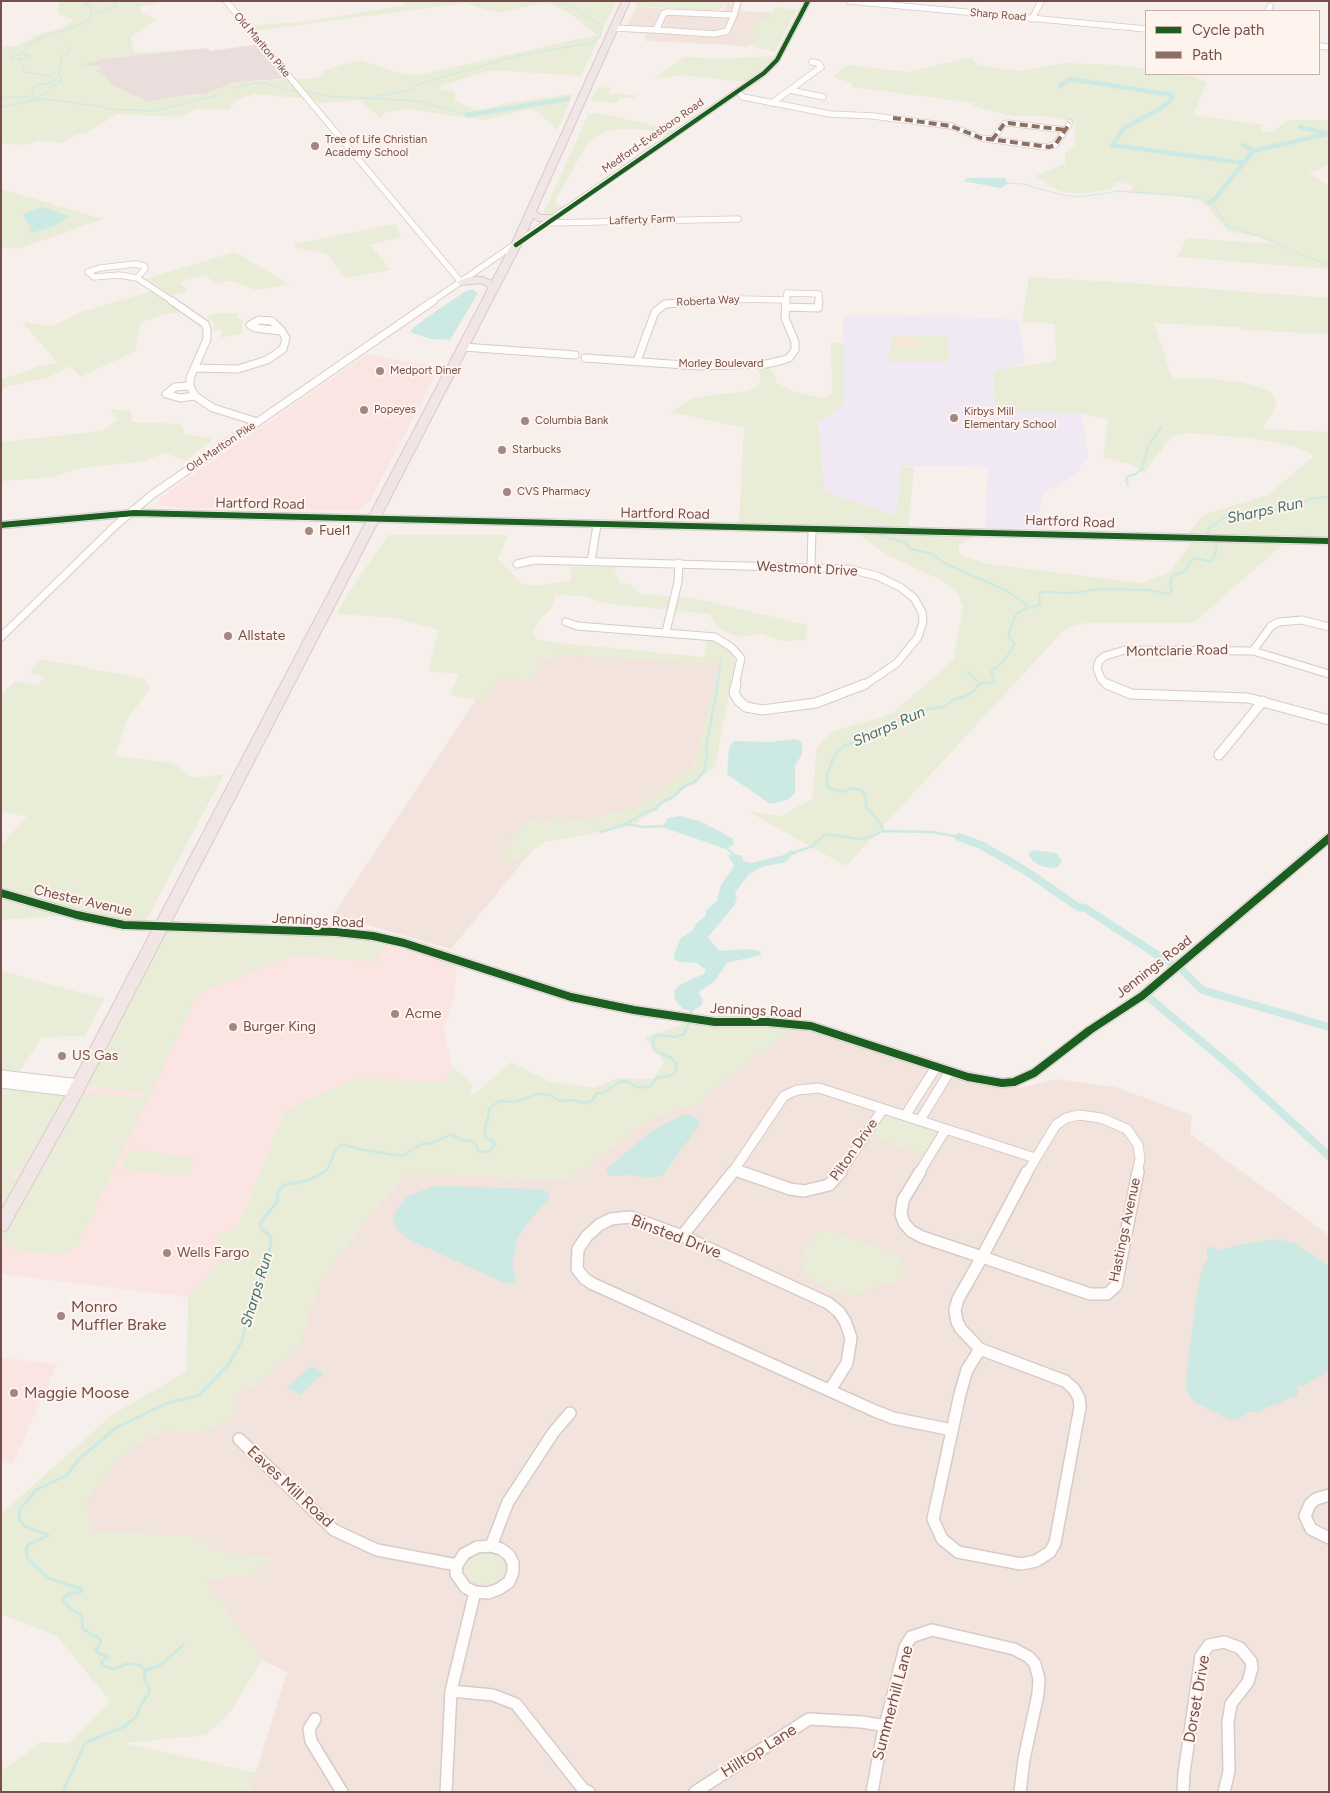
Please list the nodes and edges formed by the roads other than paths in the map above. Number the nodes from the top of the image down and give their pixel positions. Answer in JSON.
{"nodes":[{"id":1,"x":226,"y":1,"type":"edge"},
{"id":2,"x":626,"y":1,"type":"edge"},
{"id":3,"x":738,"y":1,"type":"edge"},
{"id":4,"x":808,"y":1,"type":"edge"},
{"id":5,"x":849,"y":1,"type":"edge"},
{"id":6,"x":1041,"y":1,"type":"edge"},
{"id":7,"x":862,"y":2,"type":"edge"},
{"id":8,"x":734,"y":15,"type":"junction"},
{"id":9,"x":1032,"y":18,"type":"junction"},
{"id":10,"x":614,"y":29,"type":"junction"},
{"id":11,"x":1145,"y":29,"type":"edge"},
{"id":12,"x":654,"y":30,"type":"junction"},
{"id":13,"x":812,"y":62,"type":"dead end"},
{"id":14,"x":790,"y":90,"type":"junction"},
{"id":15,"x":733,"y":94,"type":"junction"},
{"id":16,"x":824,"y":97,"type":"dead end"},
{"id":17,"x":773,"y":102,"type":"junction"},
{"id":18,"x":1070,"y":123,"type":"dead end"},
{"id":19,"x":1066,"y":130,"type":"junction"},
{"id":20,"x":992,"y":140,"type":"junction"},
{"id":21,"x":531,"y":212,"type":"junction"},
{"id":22,"x":738,"y":219,"type":"dead end"},
{"id":23,"x":550,"y":221,"type":"junction"},
{"id":24,"x":516,"y":245,"type":"junction"},
{"id":25,"x":452,"y":273,"type":"junction"},
{"id":26,"x":472,"y":275,"type":"junction"},
{"id":27,"x":137,"y":278,"type":"junction"},
{"id":28,"x":461,"y":282,"type":"junction"},
{"id":29,"x":493,"y":289,"type":"junction"},
{"id":30,"x":447,"y":292,"type":"junction"},
{"id":31,"x":786,"y":303,"type":"junction"},
{"id":32,"x":281,"y":331,"type":"dead end"},
{"id":33,"x":463,"y":347,"type":"junction"},
{"id":34,"x":637,"y":361,"type":"junction"},
{"id":35,"x":196,"y":368,"type":"junction"},
{"id":36,"x":190,"y":386,"type":"junction"},
{"id":37,"x":195,"y":396,"type":"junction"},
{"id":38,"x":258,"y":422,"type":"junction"},
{"id":39,"x":128,"y":513,"type":"junction"},
{"id":40,"x":373,"y":519,"type":"junction"},
{"id":41,"x":1,"y":525,"type":"edge"},
{"id":42,"x":596,"y":525,"type":"junction"},
{"id":43,"x":812,"y":530,"type":"junction"},
{"id":44,"x":1329,"y":542,"type":"edge"},
{"id":45,"x":591,"y":562,"type":"junction"},
{"id":46,"x":679,"y":563,"type":"junction"},
{"id":47,"x":517,"y":564,"type":"dead end"},
{"id":48,"x":811,"y":567,"type":"junction"},
{"id":49,"x":566,"y":622,"type":"dead end"},
{"id":50,"x":1329,"y":627,"type":"edge"},
{"id":51,"x":666,"y":632,"type":"junction"},
{"id":52,"x":1,"y":637,"type":"edge"},
{"id":53,"x":1253,"y":651,"type":"junction"},
{"id":54,"x":1329,"y":674,"type":"edge"},
{"id":55,"x":1263,"y":701,"type":"junction"},
{"id":56,"x":1329,"y":720,"type":"edge"},
{"id":57,"x":1219,"y":755,"type":"dead end"},
{"id":58,"x":1329,"y":838,"type":"edge"},
{"id":59,"x":1,"y":893,"type":"edge"},
{"id":60,"x":161,"y":928,"type":"junction"},
{"id":61,"x":936,"y":1067,"type":"junction"},
{"id":62,"x":950,"y":1071,"type":"junction"},
{"id":63,"x":1,"y":1075,"type":"edge"},
{"id":64,"x":1,"y":1083,"type":"edge"},
{"id":65,"x":77,"y":1088,"type":"junction"},
{"id":66,"x":882,"y":1109,"type":"junction"},
{"id":67,"x":904,"y":1116,"type":"junction"},
{"id":68,"x":920,"y":1120,"type":"junction"},
{"id":69,"x":946,"y":1129,"type":"junction"},
{"id":70,"x":1035,"y":1158,"type":"junction"},
{"id":71,"x":735,"y":1170,"type":"junction"},
{"id":72,"x":1,"y":1226,"type":"edge"},
{"id":73,"x":682,"y":1236,"type":"junction"},
{"id":74,"x":982,"y":1257,"type":"junction"},
{"id":75,"x":980,"y":1349,"type":"junction"},
{"id":76,"x":830,"y":1390,"type":"junction"},
{"id":77,"x":570,"y":1413,"type":"dead end"},
{"id":78,"x":952,"y":1430,"type":"junction"},
{"id":79,"x":239,"y":1439,"type":"dead end"},
{"id":80,"x":1329,"y":1495,"type":"edge"},
{"id":81,"x":1329,"y":1538,"type":"edge"},
{"id":82,"x":491,"y":1546,"type":"junction"},
{"id":83,"x":457,"y":1565,"type":"junction"},
{"id":84,"x":476,"y":1592,"type":"junction"},
{"id":85,"x":451,"y":1691,"type":"junction"},
{"id":86,"x":315,"y":1719,"type":"dead end"},
{"id":87,"x":886,"y":1726,"type":"junction"},
{"id":88,"x":342,"y":1792,"type":"edge"},
{"id":89,"x":446,"y":1792,"type":"edge"},
{"id":90,"x":589,"y":1792,"type":"edge"},
{"id":91,"x":695,"y":1792,"type":"edge"},
{"id":92,"x":872,"y":1792,"type":"edge"},
{"id":93,"x":1020,"y":1792,"type":"edge"},
{"id":94,"x":1184,"y":1792,"type":"edge"},
{"id":95,"x":1224,"y":1792,"type":"edge"}],
"edges":[{"from":1,"to":25,"type":"street","name":"Old Marlton Pike"},
{"from":2,"to":10,"type":"highway"},
{"from":3,"to":8,"type":"street"},
{"from":4,"to":15,"type":"street","name":"Medford-Evesboro Road"},
{"from":5,"to":7,"type":"street","name":"Sharp Road"},
{"from":6,"to":9,"type":"street"},
{"from":7,"to":9,"type":"street","name":"Sharp Road"},
{"from":8,"to":12,"type":"street"},
{"from":8,"to":12,"type":"street"},
{"from":9,"to":11,"type":"street","name":"Sharp Road"},
{"from":10,"to":12,"type":"street"},
{"from":10,"to":21,"type":"highway"},
{"from":13,"to":14,"type":"street"},
{"from":14,"to":16,"type":"street"},
{"from":14,"to":17,"type":"street"},
{"from":15,"to":17,"type":"street"},
{"from":15,"to":23,"type":"street","name":"Medford-Evesboro Road"},
{"from":17,"to":20,"type":"street"},
{"from":18,"to":19,"type":"street"},
{"from":19,"to":20,"type":"street"},
{"from":19,"to":20,"type":"street"},
{"from":21,"to":23,"type":"highway"},
{"from":21,"to":24,"type":"highway"},
{"from":22,"to":23,"type":"street","name":"Lafferty Farm"},
{"from":23,"to":24,"type":"street","name":"Medford-Evesboro Road"},
{"from":24,"to":26,"type":"street","name":"Medford-Evesboro Road"},
{"from":24,"to":29,"type":"highway"},
{"from":25,"to":26,"type":"street"},
{"from":25,"to":28,"type":"street"},
{"from":25,"to":30,"type":"street"},
{"from":26,"to":28,"type":"street","name":"Old Marlton Pike"},
{"from":27,"to":27,"type":"street"},
{"from":27,"to":35,"type":"street"},
{"from":28,"to":29,"type":"highway"},
{"from":28,"to":30,"type":"street","name":"Old Marlton Pike"},
{"from":29,"to":33,"type":"highway"},
{"from":30,"to":38,"type":"street","name":"Old Marlton Pike"},
{"from":31,"to":31,"type":"street"},
{"from":31,"to":34,"type":"street","name":"Roberta Way"},
{"from":31,"to":34,"type":"street","name":"Morley Boulevard"},
{"from":32,"to":35,"type":"street"},
{"from":33,"to":34,"type":"street","name":"Morley Boulevard"},
{"from":33,"to":40,"type":"highway"},
{"from":35,"to":36,"type":"street"},
{"from":36,"to":37,"type":"street"},
{"from":36,"to":37,"type":"street"},
{"from":37,"to":38,"type":"street"},
{"from":38,"to":39,"type":"street","name":"Old Marlton Pike"},
{"from":39,"to":40,"type":"street","name":"Hartford Road"},
{"from":39,"to":41,"type":"street","name":"Hartford Road"},
{"from":39,"to":52,"type":"street","name":"Old Marlton Pike"},
{"from":40,"to":42,"type":"street","name":"Hartford Road"},
{"from":40,"to":60,"type":"highway"},
{"from":42,"to":43,"type":"street","name":"Hartford Road"},
{"from":42,"to":45,"type":"street"},
{"from":43,"to":44,"type":"street","name":"Hartford Road"},
{"from":43,"to":48,"type":"street"},
{"from":45,"to":46,"type":"street","name":"Westmont Drive"},
{"from":45,"to":47,"type":"street","name":"Westmont Drive"},
{"from":46,"to":48,"type":"street","name":"Westmont Drive"},
{"from":46,"to":51,"type":"street"},
{"from":48,"to":51,"type":"street","name":"Westmont Drive"},
{"from":49,"to":51,"type":"street","name":"Westmont Drive"},
{"from":50,"to":53,"type":"street"},
{"from":53,"to":54,"type":"street","name":"Montclarie Road"},
{"from":53,"to":55,"type":"street","name":"Montclarie Road"},
{"from":55,"to":56,"type":"street","name":"Montclarie Road"},
{"from":55,"to":57,"type":"street"},
{"from":58,"to":62,"type":"street","name":"Jennings Road"},
{"from":59,"to":60,"type":"street","name":"Chester Avenue"},
{"from":60,"to":61,"type":"street","name":"Jennings Road"},
{"from":60,"to":65,"type":"highway"},
{"from":61,"to":62,"type":"street","name":"Jennings Road"},
{"from":61,"to":67,"type":"street"},
{"from":62,"to":68,"type":"street"},
{"from":63,"to":65,"type":"street"},
{"from":64,"to":65,"type":"street"},
{"from":65,"to":72,"type":"highway"},
{"from":66,"to":67,"type":"street"},
{"from":66,"to":71,"type":"street","name":"Pilton Drive"},
{"from":66,"to":71,"type":"street"},
{"from":67,"to":68,"type":"street"},
{"from":68,"to":69,"type":"street"},
{"from":69,"to":70,"type":"street"},
{"from":69,"to":74,"type":"street"},
{"from":70,"to":74,"type":"street","name":"Hastings Avenue"},
{"from":70,"to":74,"type":"street","name":"Hastings Avenue"},
{"from":71,"to":73,"type":"street"},
{"from":73,"to":76,"type":"street","name":"Binsted Drive"},
{"from":73,"to":76,"type":"street","name":"Binsted Drive"},
{"from":74,"to":75,"type":"street"},
{"from":75,"to":78,"type":"street"},
{"from":75,"to":78,"type":"street"},
{"from":76,"to":78,"type":"street","name":"Binsted Drive"},
{"from":77,"to":82,"type":"street"},
{"from":79,"to":83,"type":"street","name":"Eaves Mill Road"},
{"from":80,"to":81,"type":"street"},
{"from":82,"to":83,"type":"street"},
{"from":82,"to":84,"type":"street"},
{"from":83,"to":84,"type":"street"},
{"from":84,"to":85,"type":"street"},
{"from":85,"to":89,"type":"street"},
{"from":85,"to":90,"type":"street"},
{"from":86,"to":88,"type":"street"},
{"from":87,"to":91,"type":"street","name":"Hilltop Lane"},
{"from":87,"to":92,"type":"street","name":"Summerhill Lane"},
{"from":87,"to":93,"type":"street","name":"Summerhill Lane"},
{"from":94,"to":95,"type":"street","name":"Dorset Drive"}]}
